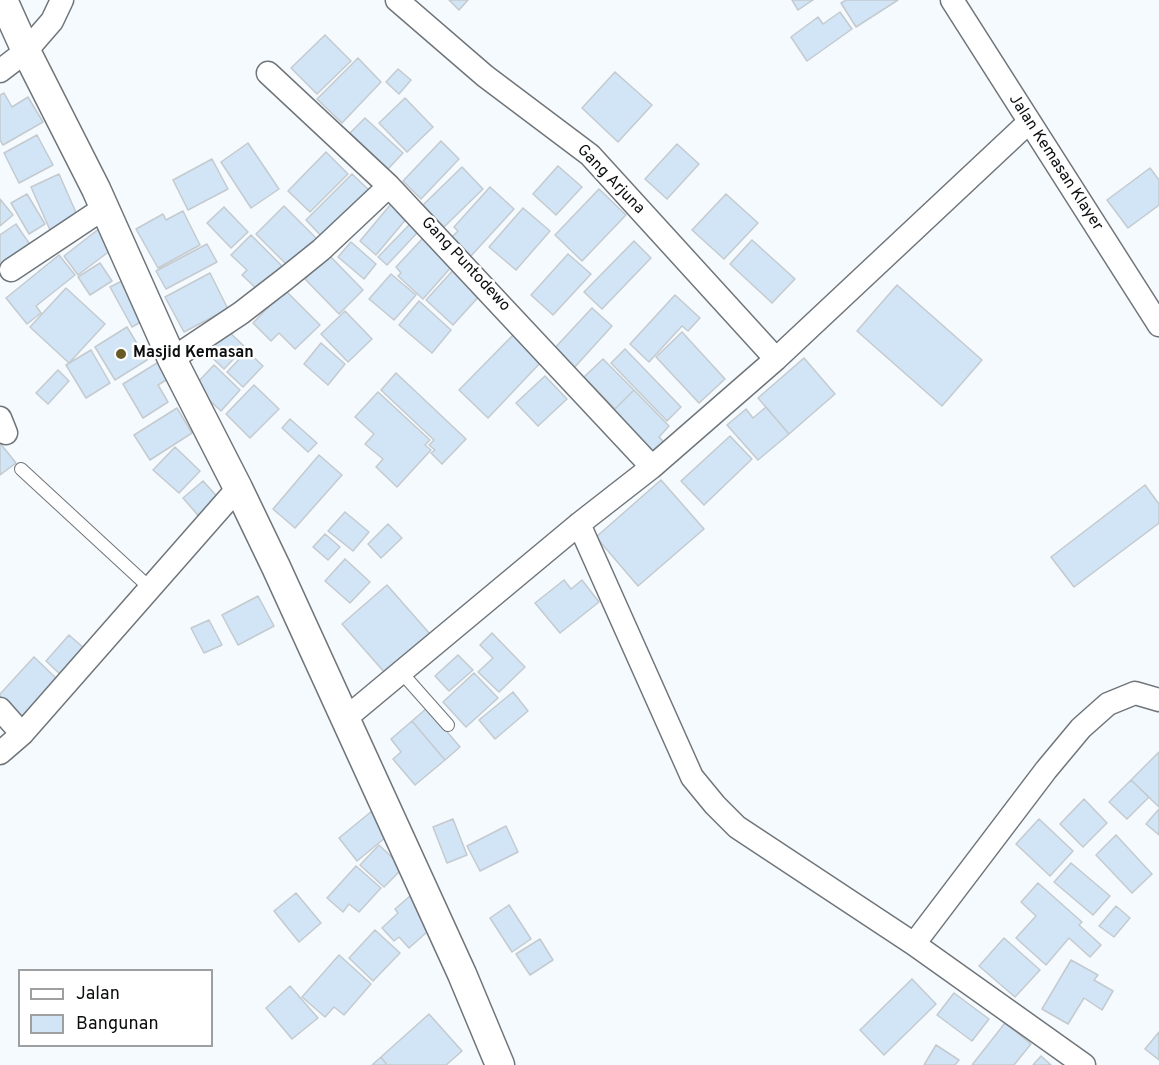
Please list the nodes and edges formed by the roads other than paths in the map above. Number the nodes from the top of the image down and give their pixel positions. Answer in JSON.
{"nodes":[{"id":1,"x":3,"y":0,"type":"edge"},
{"id":2,"x":62,"y":0,"type":"edge"},
{"id":3,"x":397,"y":0,"type":"edge"},
{"id":4,"x":951,"y":0,"type":"edge"},
{"id":5,"x":26,"y":51,"type":"junction"},
{"id":6,"x":0,"y":71,"type":"edge"},
{"id":7,"x":268,"y":73,"type":"dead end"},
{"id":8,"x":1029,"y":122,"type":"junction"},
{"id":9,"x":389,"y":186,"type":"junction"},
{"id":10,"x":104,"y":208,"type":"junction"},
{"id":11,"x":11,"y":270,"type":"dead end"},
{"id":12,"x":1159,"y":326,"type":"edge"},
{"id":13,"x":172,"y":359,"type":"junction"},
{"id":14,"x":776,"y":359,"type":"junction"},
{"id":15,"x":652,"y":467,"type":"junction"},
{"id":16,"x":21,"y":469,"type":"dead end"},
{"id":17,"x":238,"y":488,"type":"junction"},
{"id":18,"x":579,"y":524,"type":"junction"},
{"id":19,"x":150,"y":588,"type":"junction"},
{"id":20,"x":401,"y":672,"type":"junction"},
{"id":21,"x":1159,"y":700,"type":"edge"},
{"id":22,"x":0,"y":709,"type":"edge"},
{"id":23,"x":346,"y":718,"type":"junction"},
{"id":24,"x":448,"y":725,"type":"dead end"},
{"id":25,"x":22,"y":734,"type":"junction"},
{"id":26,"x":0,"y":753,"type":"edge"},
{"id":27,"x":914,"y":944,"type":"junction"},
{"id":28,"x":500,"y":1065,"type":"edge"},
{"id":29,"x":1084,"y":1065,"type":"edge"}],
"edges":[{"from":1,"to":5,"type":"street"},
{"from":2,"to":5,"type":"street"},
{"from":3,"to":14,"type":"street","name":"Gang Arjuna"},
{"from":4,"to":8,"type":"street","name":"Jalan Kemasan Klayer"},
{"from":5,"to":6,"type":"street"},
{"from":5,"to":10,"type":"street"},
{"from":7,"to":9,"type":"street","name":"Gang Puntodewo"},
{"from":8,"to":12,"type":"street","name":"Jalan Kemasan Klayer"},
{"from":8,"to":14,"type":"street"},
{"from":9,"to":13,"type":"street"},
{"from":9,"to":15,"type":"street","name":"Gang Puntodewo"},
{"from":10,"to":11,"type":"street"},
{"from":10,"to":13,"type":"street"},
{"from":13,"to":17,"type":"street"},
{"from":14,"to":15,"type":"street"},
{"from":15,"to":18,"type":"street"},
{"from":16,"to":19,"type":"lane"},
{"from":17,"to":19,"type":"street"},
{"from":17,"to":23,"type":"street"},
{"from":18,"to":20,"type":"street"},
{"from":18,"to":27,"type":"street"},
{"from":19,"to":25,"type":"street"},
{"from":20,"to":23,"type":"street"},
{"from":20,"to":24,"type":"lane"},
{"from":21,"to":27,"type":"street"},
{"from":22,"to":25,"type":"street"},
{"from":23,"to":28,"type":"street"},
{"from":25,"to":26,"type":"street"},
{"from":27,"to":29,"type":"street"}]}
